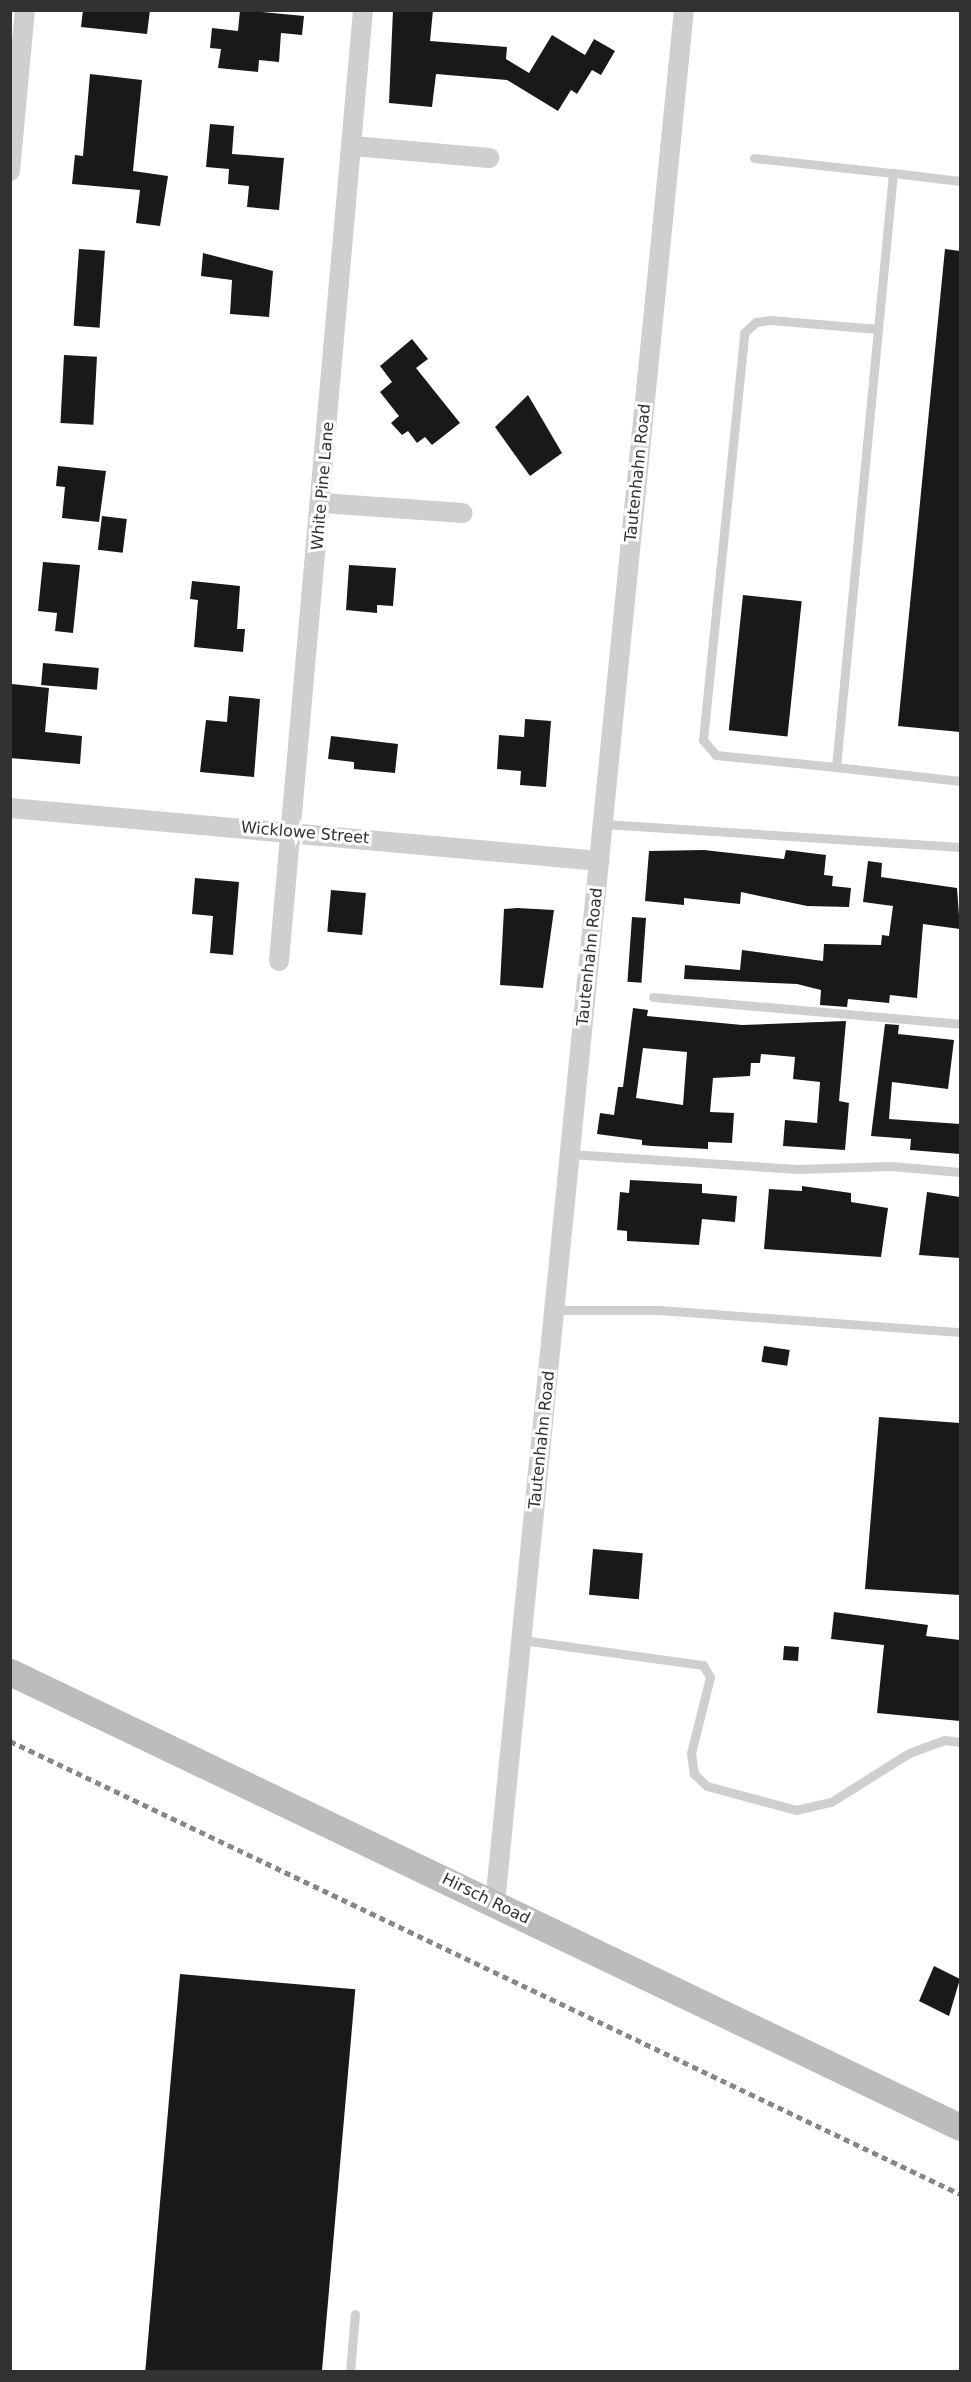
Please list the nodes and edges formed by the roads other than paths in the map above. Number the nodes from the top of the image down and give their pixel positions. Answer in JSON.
{"nodes":[{"id":1,"x":25,"y":10,"type":"edge"},
{"id":2,"x":363,"y":10,"type":"edge"},
{"id":3,"x":684,"y":10,"type":"edge"},
{"id":4,"x":353,"y":146,"type":"junction"},
{"id":5,"x":489,"y":158,"type":"dead end"},
{"id":6,"x":754,"y":158,"type":"dead end"},
{"id":7,"x":10,"y":171,"type":"edge"},
{"id":8,"x":893,"y":173,"type":"junction"},
{"id":9,"x":960,"y":181,"type":"edge"},
{"id":10,"x":878,"y":329,"type":"junction"},
{"id":11,"x":322,"y":503,"type":"junction"},
{"id":12,"x":463,"y":513,"type":"dead end"},
{"id":13,"x":836,"y":767,"type":"junction"},
{"id":14,"x":960,"y":781,"type":"edge"},
{"id":15,"x":10,"y":808,"type":"edge"},
{"id":16,"x":604,"y":824,"type":"junction"},
{"id":17,"x":292,"y":832,"type":"junction"},
{"id":18,"x":960,"y":847,"type":"edge"},
{"id":19,"x":600,"y":861,"type":"junction"},
{"id":20,"x":279,"y":961,"type":"dead end"},
{"id":21,"x":653,"y":997,"type":"dead end"},
{"id":22,"x":960,"y":1024,"type":"edge"},
{"id":23,"x":570,"y":1154,"type":"junction"},
{"id":24,"x":960,"y":1172,"type":"edge"},
{"id":25,"x":555,"y":1310,"type":"junction"},
{"id":26,"x":960,"y":1332,"type":"edge"},
{"id":27,"x":522,"y":1640,"type":"junction"},
{"id":28,"x":10,"y":1672,"type":"edge"},
{"id":29,"x":960,"y":1742,"type":"edge"},
{"id":30,"x":495,"y":1903,"type":"junction"},
{"id":31,"x":960,"y":2127,"type":"edge"},
{"id":32,"x":355,"y":2314,"type":"dead end"},
{"id":33,"x":350,"y":2372,"type":"edge"}],
"edges":[{"from":1,"to":7,"type":"street"},
{"from":2,"to":4,"type":"street","name":"White Pine Lane"},
{"from":3,"to":16,"type":"street","name":"Tautenhahn Road"},
{"from":4,"to":5,"type":"street"},
{"from":4,"to":11,"type":"street","name":"White Pine Lane"},
{"from":6,"to":8,"type":"lane"},
{"from":8,"to":9,"type":"lane"},
{"from":8,"to":10,"type":"lane"},
{"from":10,"to":13,"type":"lane"},
{"from":10,"to":13,"type":"lane"},
{"from":11,"to":12,"type":"street"},
{"from":11,"to":17,"type":"street","name":"White Pine Lane"},
{"from":13,"to":14,"type":"lane"},
{"from":15,"to":17,"type":"street","name":"Wicklowe Street"},
{"from":16,"to":18,"type":"lane"},
{"from":16,"to":19,"type":"street","name":"Tautenhahn Road"},
{"from":17,"to":19,"type":"street","name":"Wicklowe Street"},
{"from":17,"to":20,"type":"street","name":"White Pine Lane"},
{"from":19,"to":23,"type":"street","name":"Tautenhahn Road"},
{"from":21,"to":22,"type":"lane"},
{"from":23,"to":24,"type":"lane"},
{"from":23,"to":25,"type":"street","name":"Tautenhahn Road"},
{"from":25,"to":26,"type":"lane"},
{"from":25,"to":27,"type":"street","name":"Tautenhahn Road"},
{"from":27,"to":29,"type":"lane"},
{"from":27,"to":30,"type":"street","name":"Tautenhahn Road"},
{"from":28,"to":30,"type":"main road","name":"Hirsch Road"},
{"from":30,"to":31,"type":"main road","name":"Hirsch Road"},
{"from":32,"to":33,"type":"lane"}]}
